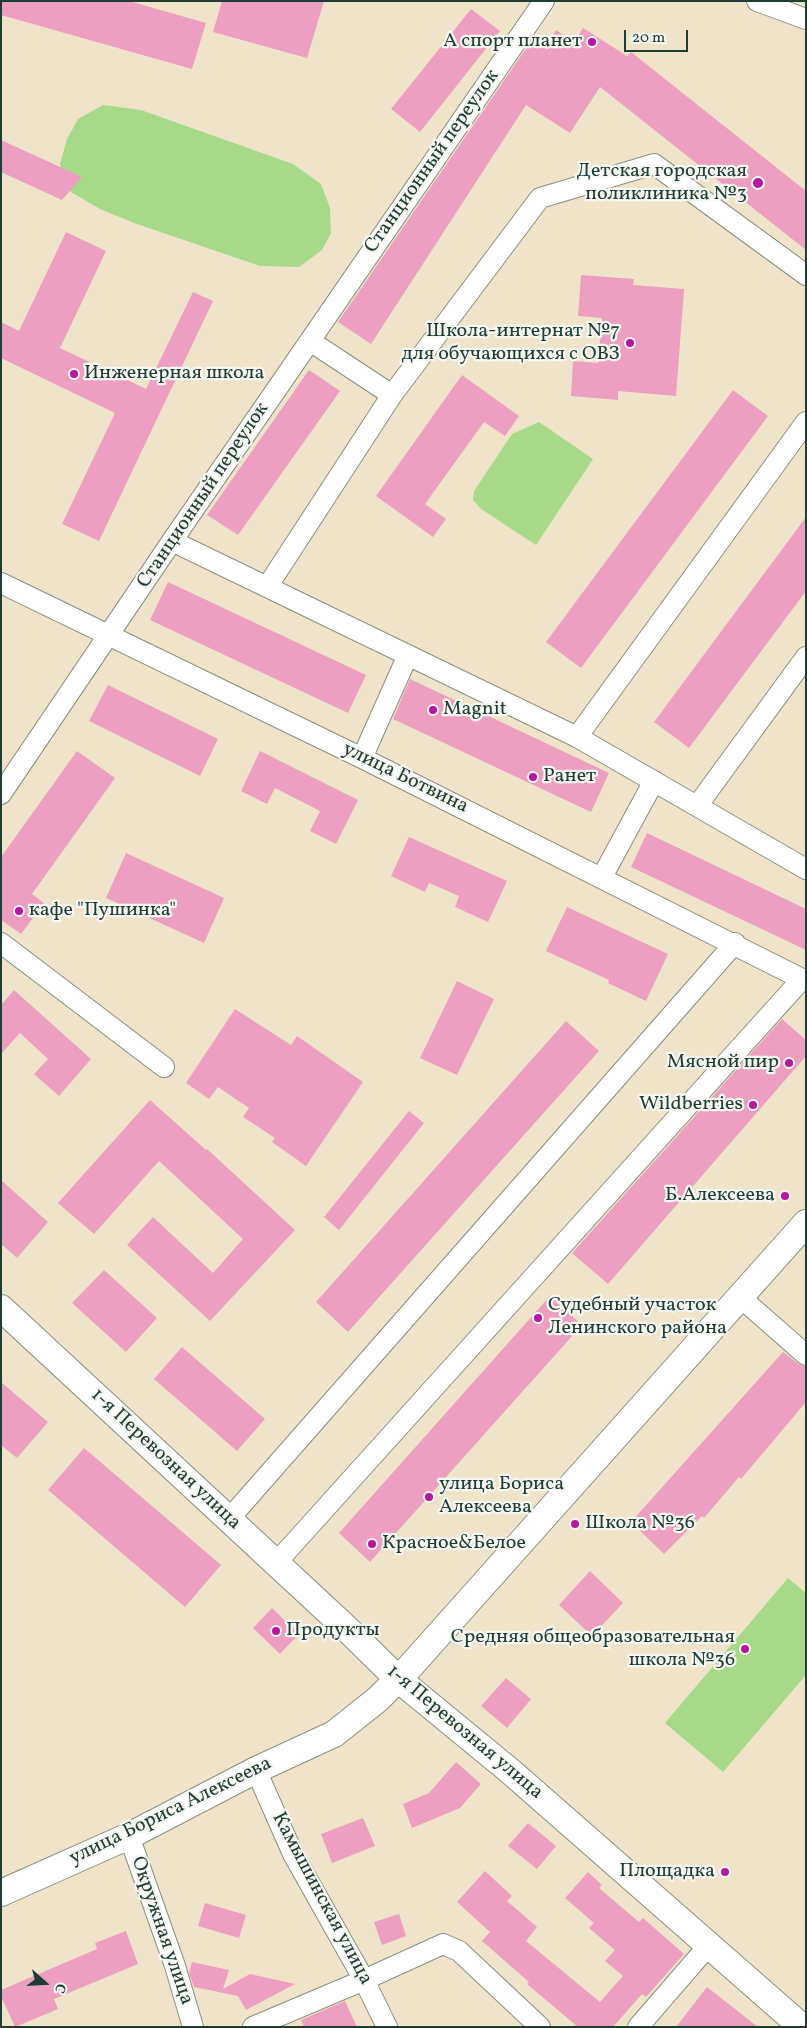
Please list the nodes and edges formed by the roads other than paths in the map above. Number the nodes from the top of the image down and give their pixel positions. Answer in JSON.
{"nodes":[{"id":1,"x":544,"y":1,"type":"edge"},
{"id":2,"x":757,"y":1,"type":"edge"},
{"id":3,"x":778,"y":5,"type":"edge"},
{"id":4,"x":806,"y":19,"type":"edge"},
{"id":5,"x":806,"y":275,"type":"edge"},
{"id":6,"x":310,"y":340,"type":"junction"},
{"id":7,"x":392,"y":395,"type":"junction"},
{"id":8,"x":806,"y":422,"type":"edge"},
{"id":9,"x":172,"y":541,"type":"junction"},
{"id":10,"x":1,"y":583,"type":"edge"},
{"id":11,"x":267,"y":587,"type":"junction"},
{"id":12,"x":110,"y":636,"type":"junction"},
{"id":13,"x":408,"y":655,"type":"junction"},
{"id":14,"x":806,"y":657,"type":"edge"},
{"id":15,"x":577,"y":737,"type":"junction"},
{"id":16,"x":362,"y":758,"type":"junction"},
{"id":17,"x":654,"y":781,"type":"junction"},
{"id":18,"x":1,"y":794,"type":"edge"},
{"id":19,"x":698,"y":806,"type":"junction"},
{"id":20,"x":806,"y":869,"type":"edge"},
{"id":21,"x":602,"y":877,"type":"junction"},
{"id":22,"x":1,"y":943,"type":"edge"},
{"id":23,"x":735,"y":943,"type":"junction"},
{"id":24,"x":804,"y":980,"type":"edge"},
{"id":25,"x":164,"y":1067,"type":"dead end"},
{"id":26,"x":806,"y":1223,"type":"edge"},
{"id":27,"x":740,"y":1297,"type":"junction"},
{"id":28,"x":1,"y":1308,"type":"edge"},
{"id":29,"x":806,"y":1355,"type":"edge"},
{"id":30,"x":229,"y":1520,"type":"junction"},
{"id":31,"x":276,"y":1563,"type":"junction"},
{"id":32,"x":398,"y":1679,"type":"junction"},
{"id":33,"x":256,"y":1770,"type":"junction"},
{"id":34,"x":129,"y":1836,"type":"junction"},
{"id":35,"x":1,"y":1893,"type":"edge"},
{"id":36,"x":709,"y":1945,"type":"junction"},
{"id":37,"x":364,"y":1980,"type":"junction"},
{"id":38,"x":194,"y":2027,"type":"edge"},
{"id":39,"x":253,"y":2027,"type":"edge"},
{"id":40,"x":387,"y":2027,"type":"edge"},
{"id":41,"x":540,"y":2027,"type":"edge"},
{"id":42,"x":638,"y":2027,"type":"edge"},
{"id":43,"x":802,"y":2027,"type":"edge"}],
"edges":[{"from":1,"to":6,"type":"street","name":"Станционный переулок"},
{"from":2,"to":3,"type":"street"},
{"from":3,"to":4,"type":"street"},
{"from":5,"to":7,"type":"street"},
{"from":6,"to":7,"type":"street"},
{"from":6,"to":9,"type":"street","name":"Станционный переулок"},
{"from":7,"to":11,"type":"street"},
{"from":8,"to":15,"type":"street"},
{"from":9,"to":11,"type":"street"},
{"from":9,"to":12,"type":"street","name":"Станционный переулок"},
{"from":10,"to":12,"type":"street","name":"улица Ботвина"},
{"from":11,"to":13,"type":"street"},
{"from":12,"to":16,"type":"street","name":"улица Ботвина"},
{"from":12,"to":18,"type":"street","name":"Станционный переулок"},
{"from":13,"to":15,"type":"street"},
{"from":13,"to":16,"type":"street"},
{"from":14,"to":19,"type":"street"},
{"from":15,"to":17,"type":"street"},
{"from":16,"to":21,"type":"street","name":"улица Ботвина"},
{"from":17,"to":19,"type":"street"},
{"from":17,"to":21,"type":"street"},
{"from":19,"to":20,"type":"street"},
{"from":21,"to":23,"type":"street","name":"улица Ботвина"},
{"from":22,"to":25,"type":"street"},
{"from":23,"to":24,"type":"street","name":"улица Ботвина"},
{"from":23,"to":30,"type":"street"},
{"from":24,"to":31,"type":"street"},
{"from":26,"to":27,"type":"main road","name":"улица Бориса Алексеева"},
{"from":27,"to":29,"type":"street"},
{"from":27,"to":32,"type":"main road","name":"улица Бориса Алексеева"},
{"from":28,"to":30,"type":"main road","name":"1-я Перевозная улица"},
{"from":30,"to":31,"type":"main road","name":"1-я Перевозная улица"},
{"from":31,"to":32,"type":"main road","name":"1-я Перевозная улица"},
{"from":32,"to":33,"type":"main road","name":"улица Бориса Алексеева"},
{"from":32,"to":36,"type":"main road","name":"1-я Перевозная улица"},
{"from":33,"to":34,"type":"main road","name":"улица Бориса Алексеева"},
{"from":33,"to":37,"type":"street","name":"Камышинская улица"},
{"from":34,"to":35,"type":"main road","name":"улица Бориса Алексеева"},
{"from":34,"to":38,"type":"street","name":"Окружная улица"},
{"from":36,"to":42,"type":"street"},
{"from":36,"to":43,"type":"main road","name":"1-я Перевозная улица"},
{"from":37,"to":39,"type":"street"},
{"from":37,"to":40,"type":"street","name":"Камышинская улица"},
{"from":37,"to":41,"type":"street"}]}
